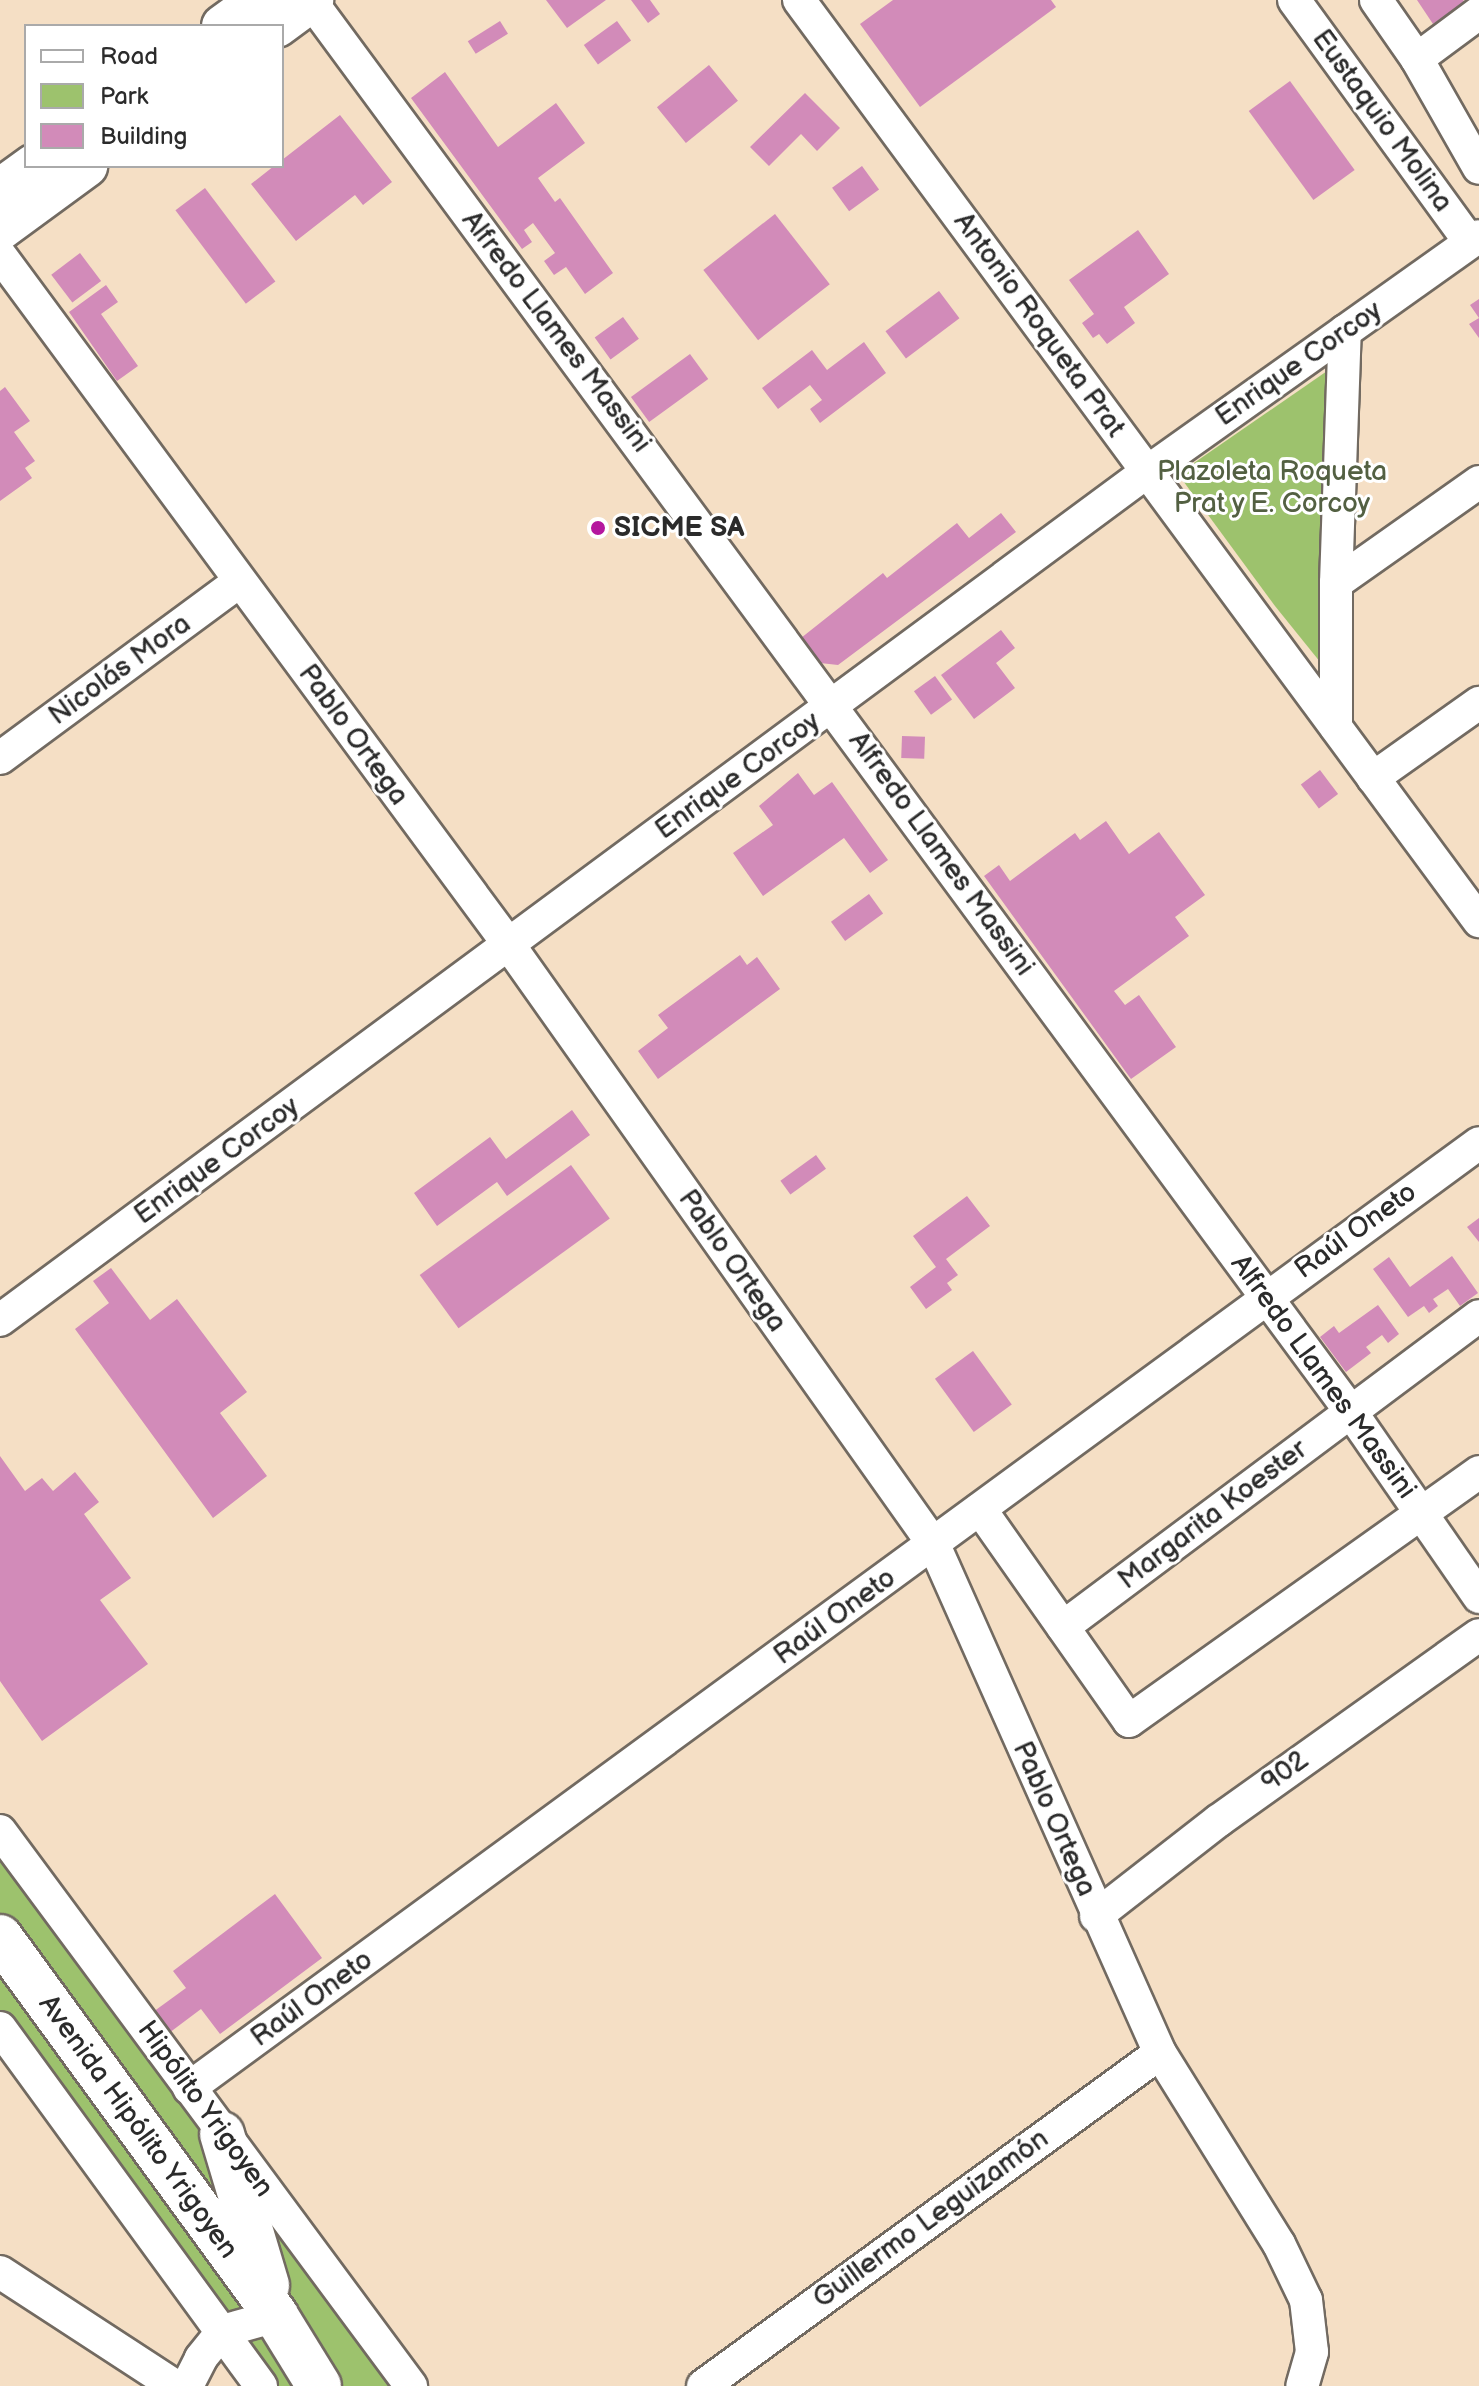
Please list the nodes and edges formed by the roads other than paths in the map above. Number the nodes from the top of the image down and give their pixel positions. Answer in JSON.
{"nodes":[{"id":1,"x":259,"y":0,"type":"edge"},
{"id":2,"x":311,"y":0,"type":"edge"},
{"id":3,"x":799,"y":0,"type":"edge"},
{"id":4,"x":1294,"y":0,"type":"edge"},
{"id":5,"x":1376,"y":0,"type":"edge"},
{"id":6,"x":1479,"y":13,"type":"edge"},
{"id":7,"x":226,"y":24,"type":"edge"},
{"id":8,"x":280,"y":24,"type":"edge"},
{"id":9,"x":1417,"y":59,"type":"junction"},
{"id":10,"x":30,"y":168,"type":"edge"},
{"id":11,"x":83,"y":168,"type":"edge"},
{"id":12,"x":1479,"y":168,"type":"edge"},
{"id":13,"x":0,"y":190,"type":"edge"},
{"id":14,"x":0,"y":229,"type":"edge"},
{"id":15,"x":1474,"y":239,"type":"edge"},
{"id":16,"x":0,"y":255,"type":"edge"},
{"id":17,"x":1345,"y":331,"type":"junction"},
{"id":18,"x":1147,"y":472,"type":"junction"},
{"id":19,"x":1479,"y":482,"type":"edge"},
{"id":20,"x":240,"y":581,"type":"junction"},
{"id":21,"x":1336,"y":583,"type":"junction"},
{"id":22,"x":1479,"y":703,"type":"edge"},
{"id":23,"x":833,"y":706,"type":"junction"},
{"id":24,"x":1336,"y":727,"type":"junction"},
{"id":25,"x":0,"y":758,"type":"edge"},
{"id":26,"x":1373,"y":778,"type":"junction"},
{"id":27,"x":1479,"y":921,"type":"edge"},
{"id":28,"x":509,"y":945,"type":"junction"},
{"id":29,"x":1479,"y":1143,"type":"edge"},
{"id":30,"x":1264,"y":1297,"type":"junction"},
{"id":31,"x":1479,"y":1316,"type":"edge"},
{"id":32,"x":0,"y":1320,"type":"edge"},
{"id":33,"x":1351,"y":1412,"type":"junction"},
{"id":34,"x":1479,"y":1472,"type":"edge"},
{"id":35,"x":980,"y":1509,"type":"junction"},
{"id":36,"x":1421,"y":1513,"type":"junction"},
{"id":37,"x":934,"y":1545,"type":"junction"},
{"id":38,"x":1479,"y":1597,"type":"edge"},
{"id":39,"x":1063,"y":1627,"type":"junction"},
{"id":40,"x":1479,"y":1635,"type":"edge"},
{"id":41,"x":0,"y":1831,"type":"edge"},
{"id":42,"x":1096,"y":1916,"type":"junction"},
{"id":43,"x":0,"y":1937,"type":"edge"},
{"id":44,"x":0,"y":2028,"type":"edge"},
{"id":45,"x":1160,"y":2053,"type":"junction"},
{"id":46,"x":189,"y":2088,"type":"junction"},
{"id":47,"x":222,"y":2134,"type":"junction"},
{"id":48,"x":0,"y":2272,"type":"edge"},
{"id":49,"x":276,"y":2316,"type":"junction"},
{"id":50,"x":223,"y":2331,"type":"junction"},
{"id":51,"x":175,"y":2386,"type":"edge"},
{"id":52,"x":187,"y":2386,"type":"edge"},
{"id":53,"x":261,"y":2386,"type":"edge"},
{"id":54,"x":319,"y":2386,"type":"edge"},
{"id":55,"x":346,"y":2386,"type":"edge"},
{"id":56,"x":411,"y":2386,"type":"edge"},
{"id":57,"x":703,"y":2386,"type":"edge"},
{"id":58,"x":1302,"y":2386,"type":"edge"}],
"edges":[{"from":1,"to":7,"type":"main road"},
{"from":2,"to":8,"type":"main road"},
{"from":2,"to":23,"type":"street","name":"Alfredo Llames Massini"},
{"from":3,"to":18,"type":"street","name":"Antonio Roqueta Prat"},
{"from":4,"to":15,"type":"street","name":"Eustaquio Molina"},
{"from":5,"to":9,"type":"street"},
{"from":6,"to":9,"type":"street"},
{"from":9,"to":12,"type":"street"},
{"from":10,"to":13,"type":"main road"},
{"from":11,"to":14,"type":"main road"},
{"from":15,"to":17,"type":"street","name":"Enrique Corcoy"},
{"from":16,"to":20,"type":"street","name":"Pablo Ortega"},
{"from":17,"to":18,"type":"street","name":"Enrique Corcoy"},
{"from":17,"to":21,"type":"street"},
{"from":18,"to":23,"type":"street","name":"Enrique Corcoy"},
{"from":18,"to":24,"type":"street","name":"Antonio Roqueta Prat"},
{"from":19,"to":21,"type":"street"},
{"from":20,"to":25,"type":"street","name":"Nicolás Mora"},
{"from":20,"to":28,"type":"street","name":"Pablo Ortega"},
{"from":21,"to":24,"type":"street"},
{"from":22,"to":26,"type":"street"},
{"from":23,"to":28,"type":"street","name":"Enrique Corcoy"},
{"from":23,"to":30,"type":"street","name":"Alfredo Llames Massini"},
{"from":24,"to":26,"type":"street","name":"Antonio Roqueta Prat"},
{"from":26,"to":27,"type":"street","name":"Antonio Roqueta Prat"},
{"from":28,"to":32,"type":"street","name":"Enrique Corcoy"},
{"from":28,"to":37,"type":"street","name":"Pablo Ortega"},
{"from":29,"to":30,"type":"street","name":"Raúl Oneto"},
{"from":30,"to":33,"type":"street","name":"Alfredo Llames Massini"},
{"from":30,"to":35,"type":"street","name":"Raúl Oneto"},
{"from":31,"to":33,"type":"street","name":"Margarita Koester"},
{"from":33,"to":36,"type":"street","name":"Alfredo Llames Massini"},
{"from":33,"to":39,"type":"street","name":"Margarita Koester"},
{"from":34,"to":36,"type":"street"},
{"from":35,"to":37,"type":"street","name":"Raúl Oneto"},
{"from":35,"to":39,"type":"street"},
{"from":36,"to":38,"type":"street","name":"Alfredo Llames Massini"},
{"from":36,"to":39,"type":"street"},
{"from":37,"to":42,"type":"street","name":"Pablo Ortega"},
{"from":37,"to":46,"type":"street","name":"Raúl Oneto"},
{"from":40,"to":42,"type":"street","name":"902"},
{"from":41,"to":46,"type":"street","name":"Hipólito Yrigoyen"},
{"from":42,"to":45,"type":"street","name":"Pablo Ortega"},
{"from":43,"to":49,"type":"highway","name":"Avenida Hipólito Yrigoyen"},
{"from":44,"to":50,"type":"street"},
{"from":45,"to":57,"type":"street","name":"Guillermo Leguizamón"},
{"from":45,"to":58,"type":"street","name":"Pablo Ortega"},
{"from":46,"to":47,"type":"street","name":"Hipólito Yrigoyen"},
{"from":47,"to":49,"type":"highway"},
{"from":47,"to":56,"type":"street","name":"Hipólito Yrigoyen"},
{"from":48,"to":51,"type":"street"},
{"from":49,"to":50,"type":"street"},
{"from":49,"to":54,"type":"highway","name":"Avenida Hipólito Yrigoyen"},
{"from":49,"to":55,"type":"highway","name":"Avenida Hipólito Yrigoyen"},
{"from":50,"to":52,"type":"street"},
{"from":50,"to":53,"type":"street"}]}
